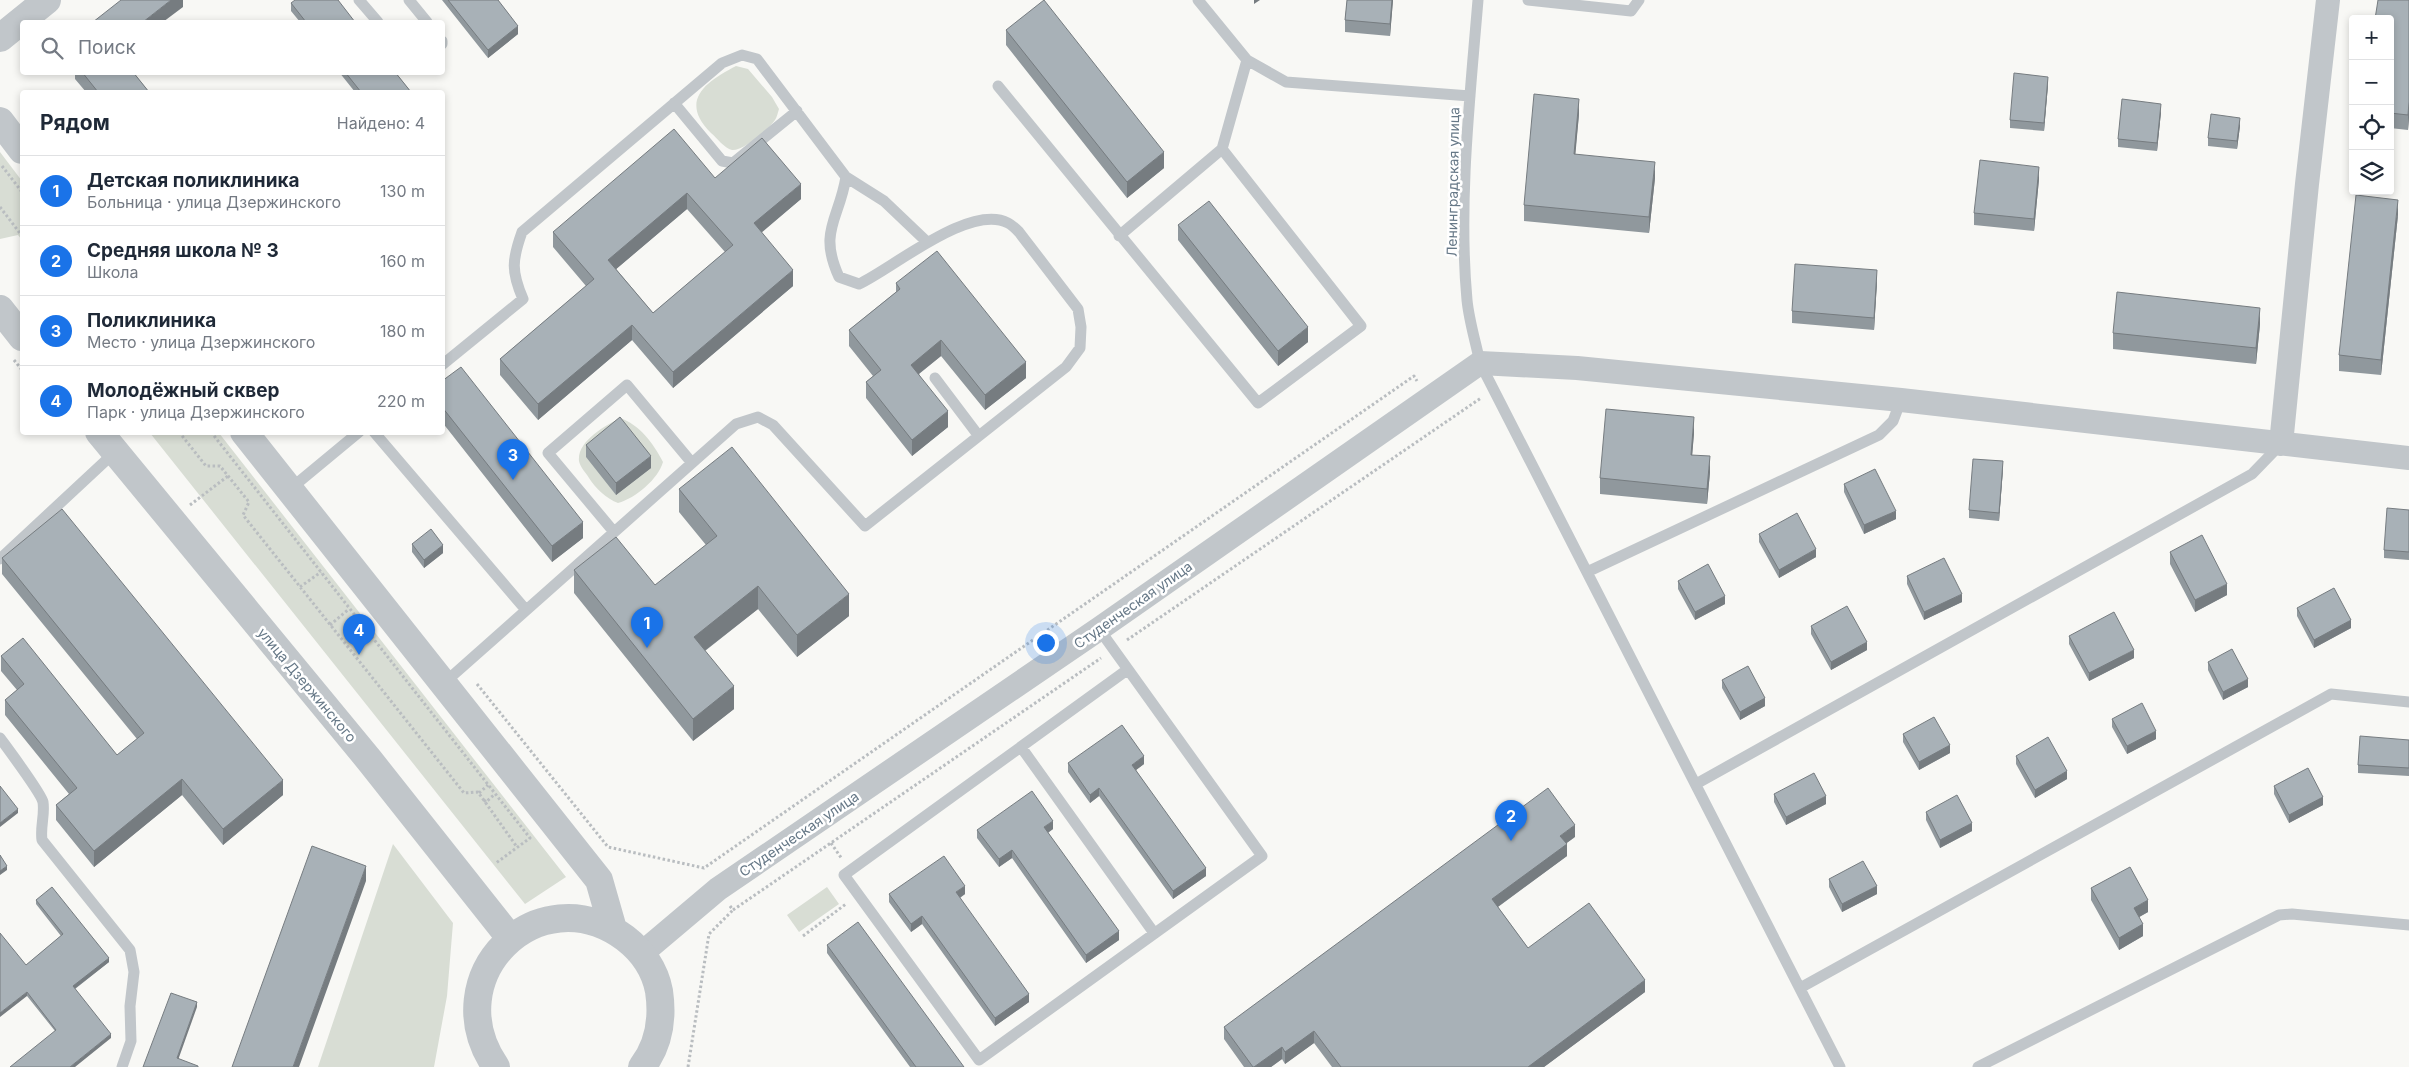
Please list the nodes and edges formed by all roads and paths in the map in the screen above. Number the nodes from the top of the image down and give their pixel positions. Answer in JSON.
{"nodes":[{"id":1,"x":47,"y":0,"type":"edge"},
{"id":2,"x":359,"y":0,"type":"edge"},
{"id":3,"x":408,"y":0,"type":"edge"},
{"id":4,"x":1198,"y":0,"type":"edge"},
{"id":5,"x":1478,"y":0,"type":"edge"},
{"id":6,"x":1528,"y":0,"type":"edge"},
{"id":7,"x":1639,"y":0,"type":"edge"},
{"id":8,"x":2328,"y":0,"type":"edge"},
{"id":9,"x":22,"y":20,"type":"edge"},
{"id":10,"x":376,"y":20,"type":"edge"},
{"id":11,"x":425,"y":20,"type":"edge"},
{"id":12,"x":20,"y":22,"type":"edge"},
{"id":13,"x":0,"y":38,"type":"edge"},
{"id":14,"x":1247,"y":60,"type":"junction"},
{"id":15,"x":998,"y":86,"type":"dead end"},
{"id":16,"x":1470,"y":96,"type":"junction"},
{"id":17,"x":674,"y":103,"type":"junction"},
{"id":18,"x":797,"y":111,"type":"junction"},
{"id":19,"x":0,"y":122,"type":"edge"},
{"id":20,"x":20,"y":147,"type":"edge"},
{"id":21,"x":1222,"y":149,"type":"junction"},
{"id":22,"x":0,"y":164,"type":"edge"},
{"id":23,"x":846,"y":177,"type":"junction"},
{"id":24,"x":20,"y":189,"type":"edge"},
{"id":25,"x":0,"y":207,"type":"edge"},
{"id":26,"x":20,"y":233,"type":"edge"},
{"id":27,"x":1118,"y":236,"type":"junction"},
{"id":28,"x":926,"y":242,"type":"junction"},
{"id":29,"x":0,"y":310,"type":"edge"},
{"id":30,"x":20,"y":335,"type":"edge"},
{"id":31,"x":445,"y":363,"type":"edge"},
{"id":32,"x":1480,"y":363,"type":"junction"},
{"id":33,"x":935,"y":378,"type":"dead end"},
{"id":34,"x":1429,"y":400,"type":"junction"},
{"id":35,"x":1901,"y":400,"type":"junction"},
{"id":36,"x":1444,"y":423,"type":"dead end"},
{"id":37,"x":181,"y":435,"type":"edge"},
{"id":38,"x":213,"y":435,"type":"edge"},
{"id":39,"x":246,"y":435,"type":"edge"},
{"id":40,"x":355,"y":435,"type":"edge"},
{"id":41,"x":377,"y":435,"type":"edge"},
{"id":42,"x":978,"y":435,"type":"junction"},
{"id":43,"x":107,"y":442,"type":"edge"},
{"id":44,"x":2281,"y":444,"type":"junction"},
{"id":45,"x":2409,"y":458,"type":"edge"},
{"id":46,"x":692,"y":463,"type":"junction"},
{"id":47,"x":228,"y":476,"type":"junction"},
{"id":48,"x":290,"y":490,"type":"junction"},
{"id":49,"x":190,"y":505,"type":"dead end"},
{"id":50,"x":614,"y":532,"type":"junction"},
{"id":51,"x":0,"y":559,"type":"edge"},
{"id":52,"x":321,"y":572,"type":"junction"},
{"id":53,"x":1587,"y":572,"type":"junction"},
{"id":54,"x":300,"y":587,"type":"junction"},
{"id":55,"x":349,"y":608,"type":"junction"},
{"id":56,"x":526,"y":610,"type":"junction"},
{"id":57,"x":330,"y":625,"type":"junction"},
{"id":58,"x":1099,"y":629,"type":"junction"},
{"id":59,"x":463,"y":666,"type":"junction"},
{"id":60,"x":1127,"y":670,"type":"junction"},
{"id":61,"x":443,"y":684,"type":"junction"},
{"id":62,"x":2409,"y":702,"type":"edge"},
{"id":63,"x":0,"y":738,"type":"edge"},
{"id":64,"x":1021,"y":747,"type":"junction"},
{"id":65,"x":488,"y":784,"type":"junction"},
{"id":66,"x":1696,"y":784,"type":"junction"},
{"id":67,"x":478,"y":792,"type":"junction"},
{"id":68,"x":495,"y":794,"type":"junction"},
{"id":69,"x":517,"y":847,"type":"junction"},
{"id":70,"x":496,"y":863,"type":"dead end"},
{"id":71,"x":859,"y":895,"type":"junction"},
{"id":72,"x":733,"y":910,"type":"dead end"},
{"id":73,"x":2409,"y":925,"type":"edge"},
{"id":74,"x":613,"y":929,"type":"junction"},
{"id":75,"x":1154,"y":933,"type":"junction"},
{"id":76,"x":803,"y":936,"type":"dead end"},
{"id":77,"x":511,"y":939,"type":"junction"},
{"id":78,"x":641,"y":954,"type":"junction"},
{"id":79,"x":1800,"y":988,"type":"junction"},
{"id":80,"x":122,"y":1067,"type":"edge"},
{"id":81,"x":496,"y":1067,"type":"edge"},
{"id":82,"x":642,"y":1067,"type":"edge"},
{"id":83,"x":688,"y":1067,"type":"edge"},
{"id":84,"x":1840,"y":1067,"type":"edge"},
{"id":85,"x":1978,"y":1067,"type":"edge"}],
"edges":[{"from":1,"to":9,"type":"street"},
{"from":2,"to":10,"type":"lane"},
{"from":3,"to":11,"type":"lane"},
{"from":4,"to":14,"type":"lane"},
{"from":5,"to":16,"type":"lane","name":"Ленинградская улица"},
{"from":6,"to":7,"type":"lane"},
{"from":8,"to":44,"type":"street"},
{"from":12,"to":13,"type":"street"},
{"from":14,"to":16,"type":"lane"},
{"from":14,"to":21,"type":"lane"},
{"from":15,"to":27,"type":"lane"},
{"from":16,"to":32,"type":"lane","name":"Ленинградская улица"},
{"from":17,"to":18,"type":"lane"},
{"from":17,"to":18,"type":"lane"},
{"from":17,"to":31,"type":"lane"},
{"from":18,"to":23,"type":"lane"},
{"from":19,"to":20,"type":"street"},
{"from":21,"to":27,"type":"lane"},
{"from":21,"to":27,"type":"lane"},
{"from":22,"to":24,"type":"path"},
{"from":23,"to":28,"type":"lane"},
{"from":23,"to":28,"type":"lane"},
{"from":25,"to":26,"type":"path"},
{"from":28,"to":42,"type":"lane"},
{"from":29,"to":30,"type":"street"},
{"from":32,"to":34,"type":"street","name":"Студенческая улица"},
{"from":32,"to":35,"type":"street"},
{"from":32,"to":53,"type":"lane","name":"Ленинградская улица"},
{"from":33,"to":42,"type":"lane"},
{"from":34,"to":36,"type":"path"},
{"from":34,"to":58,"type":"street","name":"Студенческая улица"},
{"from":34,"to":59,"type":"path"},
{"from":35,"to":44,"type":"street"},
{"from":35,"to":53,"type":"lane"},
{"from":37,"to":47,"type":"path"},
{"from":38,"to":52,"type":"path"},
{"from":39,"to":48,"type":"street"},
{"from":40,"to":48,"type":"lane"},
{"from":41,"to":56,"type":"lane"},
{"from":42,"to":46,"type":"lane"},
{"from":43,"to":51,"type":"lane"},
{"from":43,"to":77,"type":"street","name":"улица Дзержинского"},
{"from":44,"to":45,"type":"street"},
{"from":44,"to":66,"type":"lane"},
{"from":46,"to":50,"type":"lane"},
{"from":46,"to":50,"type":"lane"},
{"from":47,"to":49,"type":"path"},
{"from":47,"to":54,"type":"path"},
{"from":48,"to":61,"type":"street"},
{"from":50,"to":56,"type":"lane"},
{"from":52,"to":54,"type":"path"},
{"from":52,"to":55,"type":"path"},
{"from":53,"to":66,"type":"lane","name":"Ленинградская улица"},
{"from":54,"to":57,"type":"path"},
{"from":55,"to":57,"type":"path"},
{"from":55,"to":65,"type":"path"},
{"from":56,"to":59,"type":"lane"},
{"from":57,"to":67,"type":"path"},
{"from":58,"to":60,"type":"lane"},
{"from":58,"to":78,"type":"street","name":"Студенческая улица"},
{"from":59,"to":61,"type":"lane"},
{"from":60,"to":64,"type":"lane"},
{"from":60,"to":75,"type":"lane"},
{"from":61,"to":74,"type":"street"},
{"from":62,"to":79,"type":"lane"},
{"from":63,"to":80,"type":"lane"},
{"from":64,"to":71,"type":"lane"},
{"from":64,"to":75,"type":"lane"},
{"from":65,"to":67,"type":"path"},
{"from":65,"to":68,"type":"path"},
{"from":66,"to":79,"type":"lane","name":"Ленинградская улица"},
{"from":67,"to":68,"type":"path"},
{"from":67,"to":69,"type":"path"},
{"from":68,"to":69,"type":"path"},
{"from":69,"to":70,"type":"path"},
{"from":71,"to":75,"type":"lane"},
{"from":71,"to":76,"type":"path"},
{"from":72,"to":83,"type":"path"},
{"from":73,"to":85,"type":"lane"},
{"from":74,"to":77,"type":"street"},
{"from":74,"to":78,"type":"street"},
{"from":77,"to":81,"type":"street"},
{"from":78,"to":82,"type":"street"},
{"from":79,"to":84,"type":"lane","name":"Ленинградская улица"}]}
